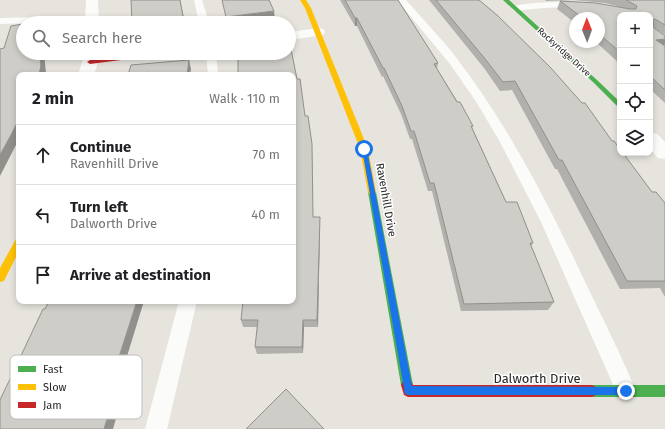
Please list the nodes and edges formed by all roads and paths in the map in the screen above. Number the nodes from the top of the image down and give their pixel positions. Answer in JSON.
{"nodes":[{"id":1,"x":92,"y":0,"type":"edge"},
{"id":2,"x":198,"y":0,"type":"edge"},
{"id":3,"x":303,"y":0,"type":"edge"},
{"id":4,"x":401,"y":0,"type":"edge"},
{"id":5,"x":506,"y":0,"type":"edge"},
{"id":6,"x":515,"y":8,"type":"junction"},
{"id":7,"x":624,"y":12,"type":"edge"},
{"id":8,"x":92,"y":16,"type":"edge"},
{"id":9,"x":202,"y":16,"type":"edge"},
{"id":10,"x":0,"y":21,"type":"edge"},
{"id":11,"x":16,"y":21,"type":"edge"},
{"id":12,"x":318,"y":32,"type":"junction"},
{"id":13,"x":296,"y":35,"type":"edge"},
{"id":14,"x":110,"y":60,"type":"edge"},
{"id":15,"x":212,"y":60,"type":"edge"},
{"id":16,"x":89,"y":63,"type":"edge"},
{"id":17,"x":213,"y":72,"type":"edge"},
{"id":18,"x":617,"y":103,"type":"edge"},
{"id":19,"x":653,"y":141,"type":"edge"},
{"id":20,"x":665,"y":153,"type":"edge"},
{"id":21,"x":16,"y":248,"type":"edge"},
{"id":22,"x":0,"y":278,"type":"edge"},
{"id":23,"x":187,"y":304,"type":"edge"},
{"id":24,"x":408,"y":391,"type":"joint"},
{"id":25,"x":626,"y":391,"type":"junction"},
{"id":26,"x":665,"y":391,"type":"edge"},
{"id":27,"x":156,"y":429,"type":"edge"}],
"edges":[{"from":1,"to":8,"type":"street"},
{"from":2,"to":9,"type":"lane"},
{"from":3,"to":12,"type":"street","name":"Ravenhill Drive"},
{"from":4,"to":25,"type":"lane"},
{"from":5,"to":6,"type":"street","name":"Rockyridge Drive"},
{"from":6,"to":7,"type":"lane"},
{"from":6,"to":18,"type":"street","name":"Rockyridge Drive"},
{"from":10,"to":11,"type":"lane"},
{"from":12,"to":13,"type":"street"},
{"from":12,"to":24,"type":"street","name":"Ravenhill Drive"},
{"from":14,"to":16,"type":"street"},
{"from":15,"to":17,"type":"lane"},
{"from":19,"to":20,"type":"street"},
{"from":21,"to":22,"type":"street"},
{"from":23,"to":27,"type":"lane"},
{"from":24,"to":25,"type":"street","name":"Dalworth Drive"},
{"from":25,"to":26,"type":"street","name":"Dalworth Drive"}]}
